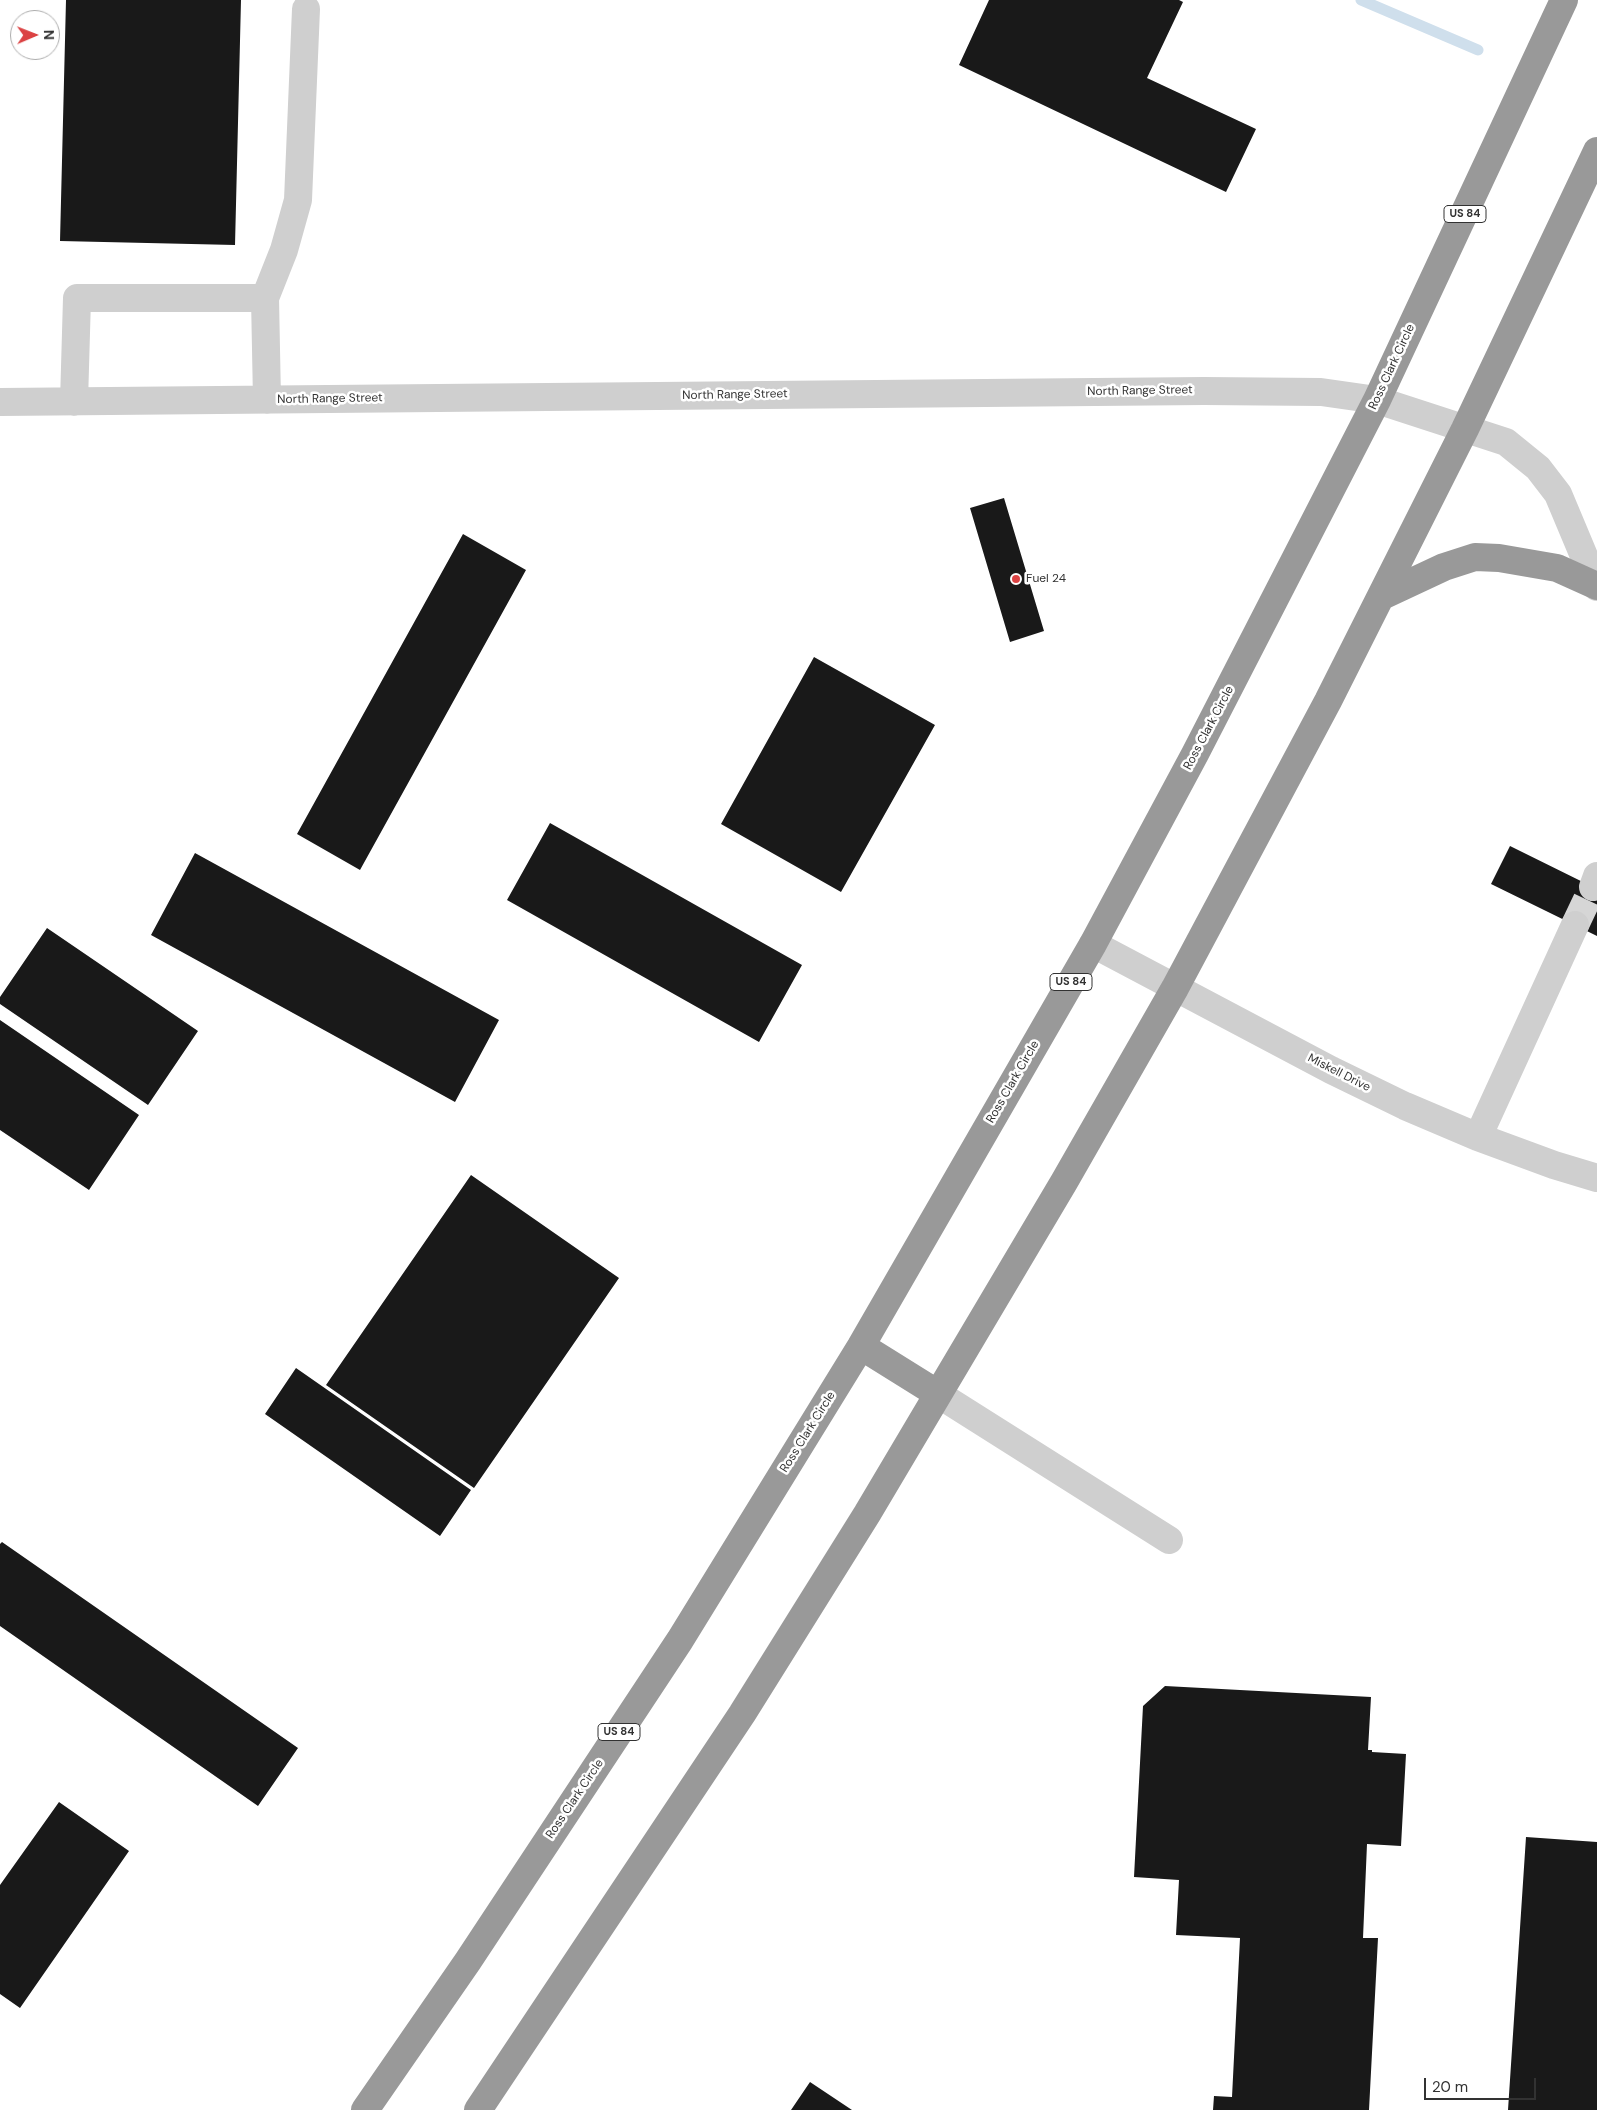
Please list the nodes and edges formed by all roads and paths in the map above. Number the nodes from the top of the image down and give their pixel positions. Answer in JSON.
{"nodes":[{"id":1,"x":1564,"y":0,"type":"edge"},
{"id":2,"x":306,"y":9,"type":"dead end"},
{"id":3,"x":1597,"y":151,"type":"edge"},
{"id":4,"x":265,"y":298,"type":"junction"},
{"id":5,"x":267,"y":400,"type":"junction"},
{"id":6,"x":1377,"y":400,"type":"junction"},
{"id":7,"x":0,"y":402,"type":"edge"},
{"id":8,"x":74,"y":402,"type":"junction"},
{"id":9,"x":1465,"y":430,"type":"junction"},
{"id":10,"x":1597,"y":586,"type":"edge"},
{"id":11,"x":1382,"y":596,"type":"junction"},
{"id":12,"x":1574,"y":925,"type":"tunnel mouth"},
{"id":13,"x":1092,"y":944,"type":"junction"},
{"id":14,"x":1175,"y":988,"type":"junction"},
{"id":15,"x":1478,"y":1137,"type":"junction"},
{"id":16,"x":1597,"y":1178,"type":"edge"},
{"id":17,"x":861,"y":1346,"type":"junction"},
{"id":18,"x":938,"y":1394,"type":"junction"},
{"id":19,"x":1169,"y":1540,"type":"dead end"},
{"id":20,"x":365,"y":2110,"type":"edge"},
{"id":21,"x":478,"y":2110,"type":"edge"}],
"edges":[{"from":1,"to":6,"type":"highway","name":"Ross Clark Circle","number":"US 84"},
{"from":2,"to":4,"type":"street"},
{"from":3,"to":9,"type":"highway"},
{"from":4,"to":5,"type":"street"},
{"from":4,"to":8,"type":"street"},
{"from":5,"to":6,"type":"street","name":"North Range Street"},
{"from":5,"to":8,"type":"street","name":"North Range Street"},
{"from":6,"to":9,"type":"street","name":"North Range Street"},
{"from":6,"to":13,"type":"highway","name":"Ross Clark Circle","number":"US 84"},
{"from":7,"to":8,"type":"street","name":"North Range Street"},
{"from":9,"to":10,"type":"street","name":"North Range Street"},
{"from":9,"to":11,"type":"highway"},
{"from":10,"to":11,"type":"highway"},
{"from":11,"to":14,"type":"highway"},
{"from":12,"to":15,"type":"street"},
{"from":13,"to":14,"type":"street","name":"Miskell Drive"},
{"from":13,"to":17,"type":"highway","name":"Ross Clark Circle","number":"US 84"},
{"from":14,"to":15,"type":"street","name":"Miskell Drive"},
{"from":14,"to":18,"type":"highway"},
{"from":15,"to":16,"type":"street","name":"Miskell Drive"},
{"from":17,"to":18,"type":"highway"},
{"from":17,"to":20,"type":"highway","name":"Ross Clark Circle","number":"US 84"},
{"from":18,"to":19,"type":"street"},
{"from":18,"to":21,"type":"highway"}]}
